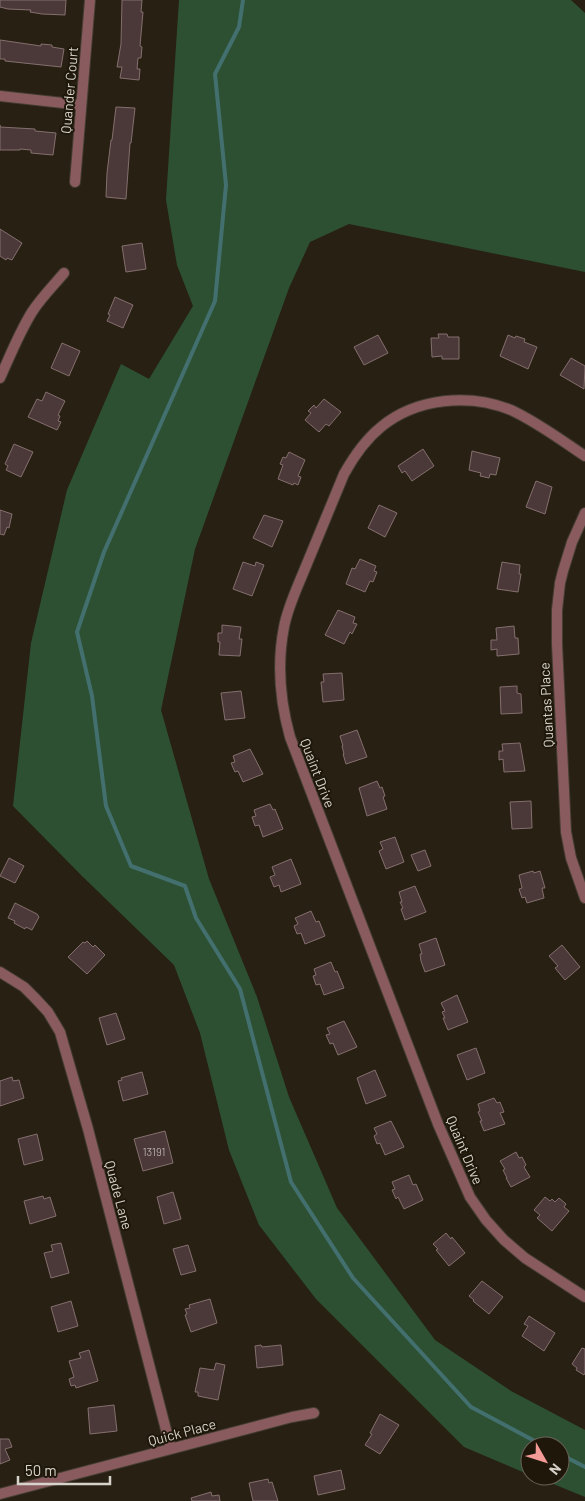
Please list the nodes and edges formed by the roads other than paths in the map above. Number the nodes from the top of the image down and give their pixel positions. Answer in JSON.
{"nodes":[{"id":1,"x":90,"y":0,"type":"edge"},
{"id":2,"x":0,"y":96,"type":"edge"},
{"id":3,"x":81,"y":105,"type":"junction"},
{"id":4,"x":75,"y":182,"type":"dead end"},
{"id":5,"x":64,"y":273,"type":"dead end"},
{"id":6,"x":0,"y":378,"type":"edge"},
{"id":7,"x":585,"y":456,"type":"edge"},
{"id":8,"x":585,"y":513,"type":"edge"},
{"id":9,"x":585,"y":898,"type":"edge"},
{"id":10,"x":0,"y":972,"type":"edge"},
{"id":11,"x":585,"y":1297,"type":"edge"},
{"id":12,"x":314,"y":1413,"type":"dead end"},
{"id":13,"x":171,"y":1449,"type":"junction"},
{"id":14,"x":0,"y":1494,"type":"edge"}],
"edges":[{"from":1,"to":3,"type":"street","name":"Quander Court"},
{"from":2,"to":3,"type":"street"},
{"from":3,"to":4,"type":"street","name":"Quander Court"},
{"from":5,"to":6,"type":"street"},
{"from":7,"to":11,"type":"street","name":"Quaint Drive"},
{"from":8,"to":9,"type":"street","name":"Quantas Place"},
{"from":10,"to":13,"type":"street","name":"Quade Lane"},
{"from":12,"to":13,"type":"street","name":"Quick Place"},
{"from":13,"to":14,"type":"street","name":"Quick Place"}]}
